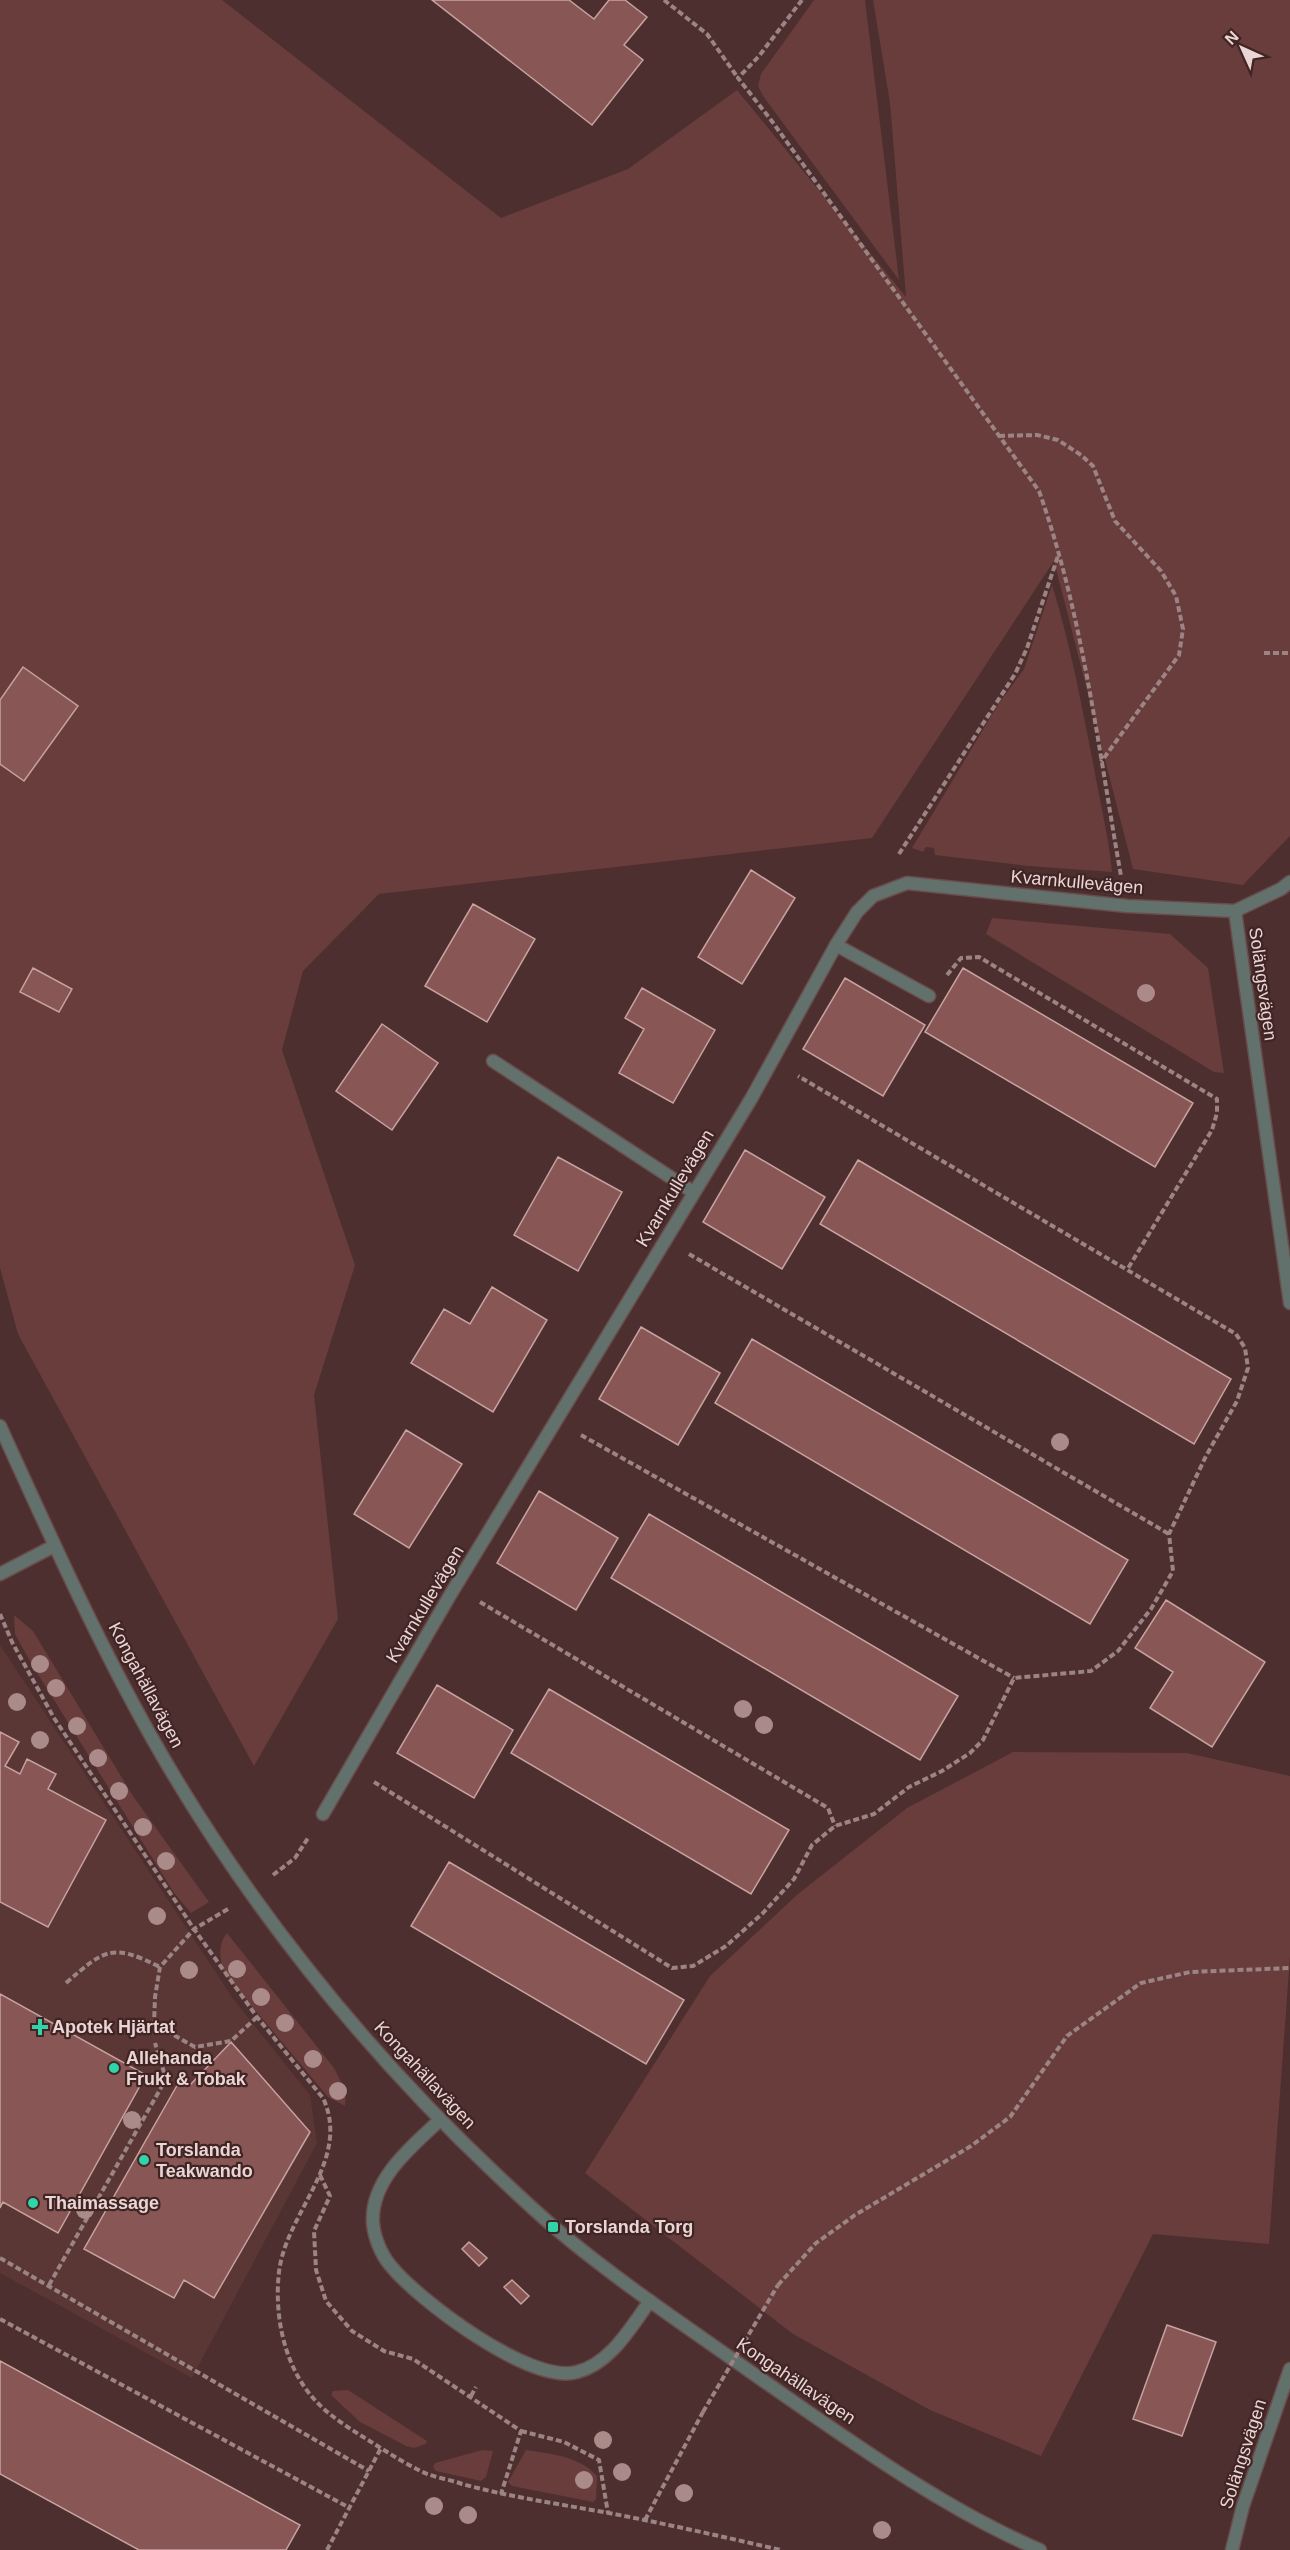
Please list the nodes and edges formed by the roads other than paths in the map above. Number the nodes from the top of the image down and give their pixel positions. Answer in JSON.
{"nodes":[{"id":1,"x":1290,"y":882,"type":"edge"},
{"id":2,"x":1235,"y":911,"type":"junction"},
{"id":3,"x":836,"y":945,"type":"junction"},
{"id":4,"x":929,"y":996,"type":"road end"},
{"id":5,"x":493,"y":1061,"type":"dead end"},
{"id":6,"x":693,"y":1192,"type":"junction"},
{"id":7,"x":1290,"y":1303,"type":"edge"},
{"id":8,"x":0,"y":1426,"type":"edge"},
{"id":9,"x":54,"y":1546,"type":"junction"},
{"id":10,"x":0,"y":1574,"type":"edge"},
{"id":11,"x":323,"y":1814,"type":"road end"},
{"id":12,"x":440,"y":2120,"type":"junction"},
{"id":13,"x":650,"y":2301,"type":"junction"},
{"id":14,"x":1290,"y":2369,"type":"edge"},
{"id":15,"x":1040,"y":2550,"type":"edge"},
{"id":16,"x":1232,"y":2550,"type":"edge"}],
"edges":[{"from":1,"to":2,"type":"street","name":"Solängsvägen"},
{"from":2,"to":3,"type":"street","name":"Kvarnkullevägen"},
{"from":2,"to":7,"type":"street","name":"Solängsvägen"},
{"from":3,"to":4,"type":"street"},
{"from":3,"to":6,"type":"street","name":"Kvarnkullevägen"},
{"from":5,"to":6,"type":"street"},
{"from":6,"to":11,"type":"street","name":"Kvarnkullevägen"},
{"from":8,"to":9,"type":"street","name":"Kongahällavägen"},
{"from":9,"to":10,"type":"street"},
{"from":9,"to":12,"type":"street","name":"Kongahällavägen"},
{"from":12,"to":13,"type":"street","name":"Kongahällavägen"},
{"from":12,"to":13,"type":"street"},
{"from":13,"to":15,"type":"street","name":"Kongahällavägen"},
{"from":14,"to":16,"type":"street","name":"Solängsvägen"}]}
